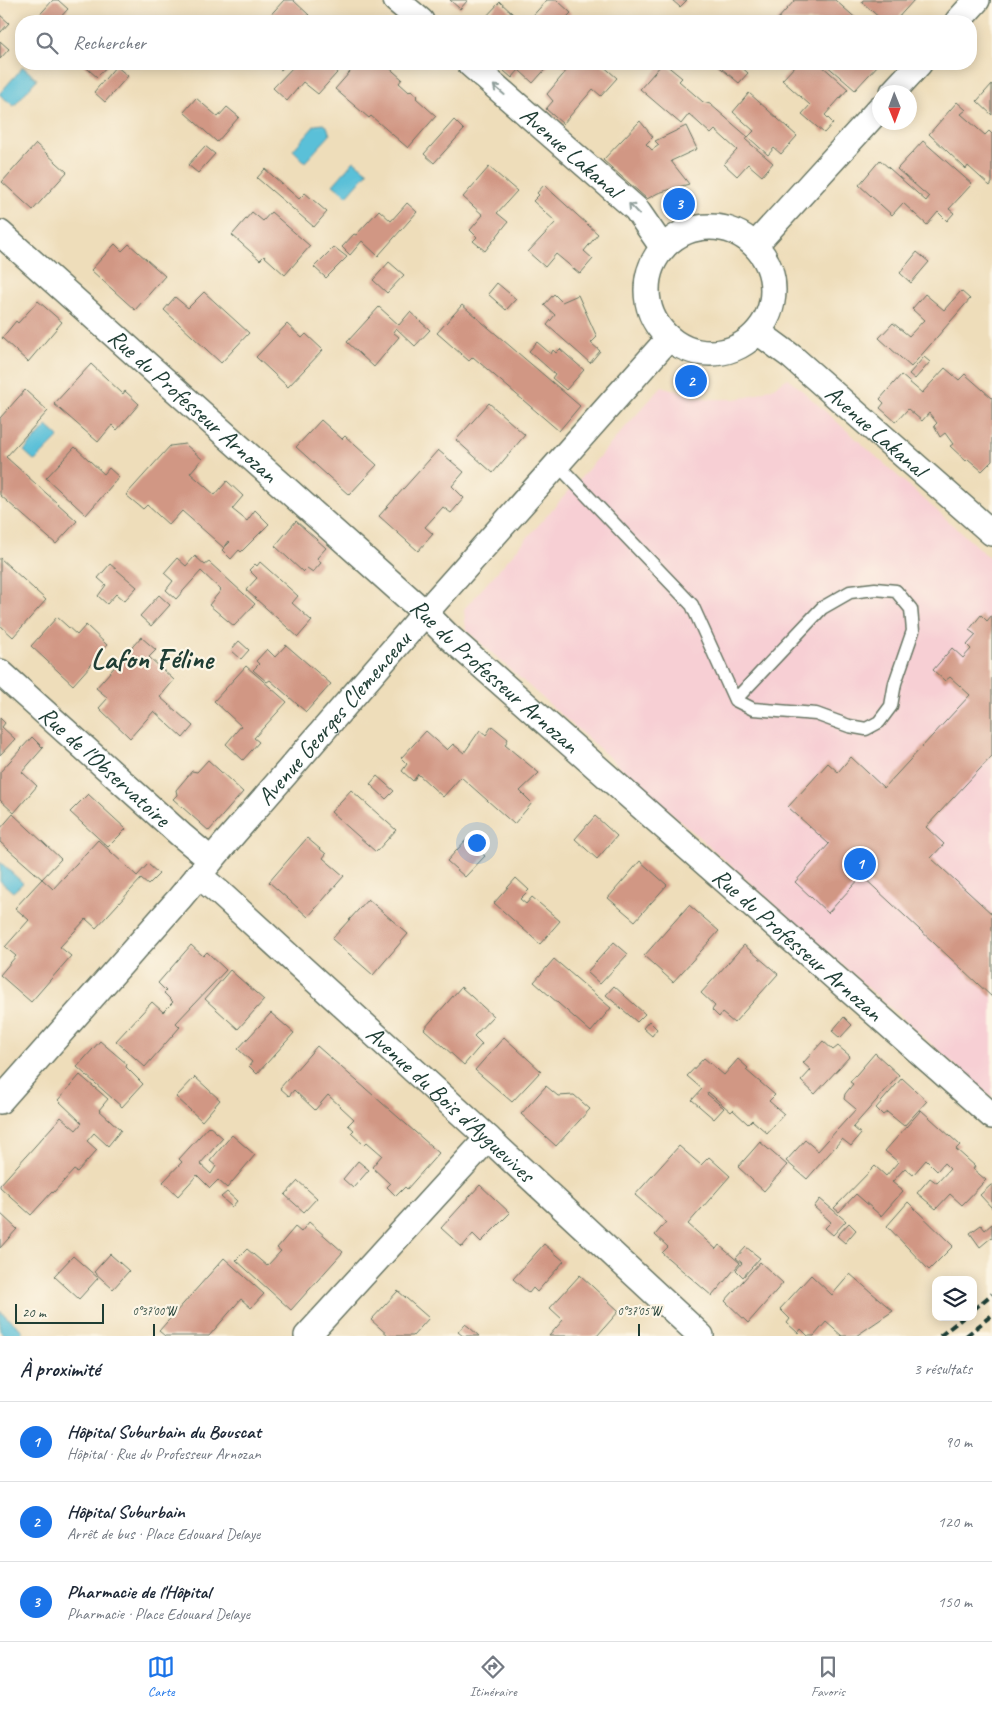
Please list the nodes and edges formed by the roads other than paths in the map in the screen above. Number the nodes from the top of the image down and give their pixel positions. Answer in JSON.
{"nodes":[{"id":1,"x":396,"y":0,"type":"edge"},
{"id":2,"x":977,"y":0,"type":"edge"},
{"id":3,"x":982,"y":0,"type":"edge"},
{"id":4,"x":992,"y":9,"type":"edge"},
{"id":5,"x":414,"y":15,"type":"edge"},
{"id":6,"x":963,"y":15,"type":"edge"},
{"id":7,"x":477,"y":70,"type":"edge"},
{"id":8,"x":913,"y":70,"type":"edge"},
{"id":9,"x":900,"y":85,"type":"edge"},
{"id":10,"x":872,"y":117,"type":"edge"},
{"id":11,"x":0,"y":233,"type":"edge"},
{"id":12,"x":755,"y":245,"type":"junction"},
{"id":13,"x":663,"y":248,"type":"junction"},
{"id":14,"x":758,"y":332,"type":"junction"},
{"id":15,"x":669,"y":338,"type":"junction"},
{"id":16,"x":557,"y":464,"type":"junction"},
{"id":17,"x":992,"y":533,"type":"edge"},
{"id":18,"x":425,"y":613,"type":"junction"},
{"id":19,"x":0,"y":672,"type":"edge"},
{"id":20,"x":735,"y":700,"type":"junction"},
{"id":21,"x":204,"y":868,"type":"junction"},
{"id":22,"x":0,"y":1101,"type":"edge"},
{"id":23,"x":992,"y":1116,"type":"edge"},
{"id":24,"x":488,"y":1138,"type":"junction"},
{"id":25,"x":307,"y":1336,"type":"edge"},
{"id":26,"x":701,"y":1336,"type":"edge"}],
"edges":[{"from":1,"to":5,"type":"street"},
{"from":2,"to":6,"type":"street"},
{"from":3,"to":4,"type":"street"},
{"from":13,"to":7,"type":"street","name":"Avenue Lakanal","one_way":true},
{"from":8,"to":9,"type":"street"},
{"from":10,"to":12,"type":"street"},
{"from":11,"to":18,"type":"street","name":"Rue du Professeur Arnozan"},
{"from":12,"to":13,"type":"street"},
{"from":12,"to":14,"type":"street"},
{"from":13,"to":15,"type":"street"},
{"from":14,"to":15,"type":"street"},
{"from":14,"to":17,"type":"street","name":"Avenue Lakanal"},
{"from":15,"to":16,"type":"street","name":"Avenue Georges Clemenceau"},
{"from":16,"to":18,"type":"street","name":"Avenue Georges Clemenceau"},
{"from":16,"to":20,"type":"lane"},
{"from":18,"to":21,"type":"street","name":"Avenue Georges Clemenceau"},
{"from":18,"to":23,"type":"street","name":"Rue du Professeur Arnozan"},
{"from":19,"to":21,"type":"street","name":"Rue de l'Observatoire"},
{"from":20,"to":20,"type":"lane"},
{"from":21,"to":22,"type":"street","name":"Avenue Georges Clemenceau"},
{"from":21,"to":24,"type":"street","name":"Avenue du Bois d'Ayguevives"},
{"from":24,"to":25,"type":"street"},
{"from":24,"to":26,"type":"street","name":"Avenue du Bois d'Ayguevives"}]}
